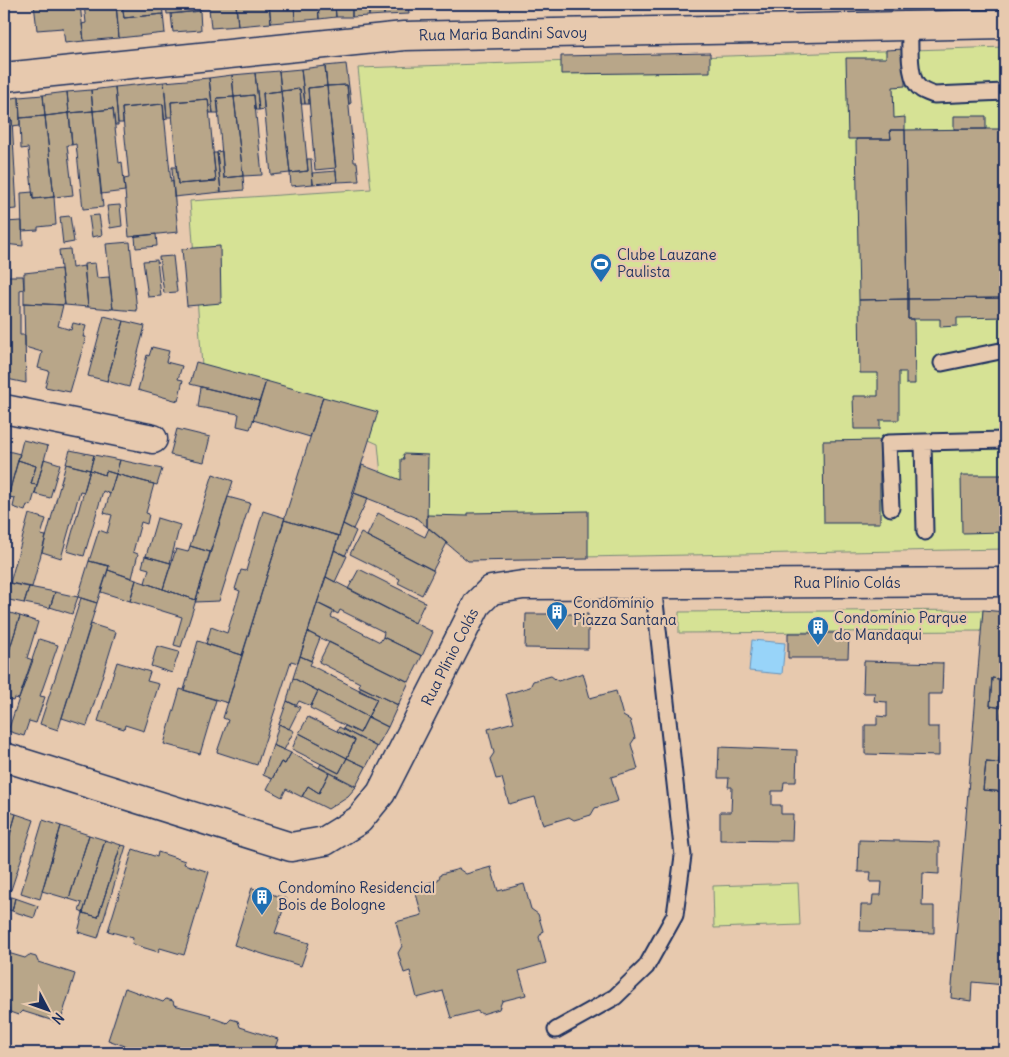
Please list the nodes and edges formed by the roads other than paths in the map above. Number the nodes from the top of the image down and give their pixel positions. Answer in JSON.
{"nodes":[{"id":1,"x":1005,"y":24,"type":"edge"},
{"id":2,"x":910,"y":26,"type":"junction"},
{"id":3,"x":4,"y":77,"type":"edge"},
{"id":4,"x":1005,"y":92,"type":"edge"},
{"id":5,"x":1005,"y":350,"type":"edge"},
{"id":6,"x":942,"y":363,"type":"dead end"},
{"id":7,"x":4,"y":409,"type":"edge"},
{"id":8,"x":154,"y":439,"type":"dead end"},
{"id":9,"x":1005,"y":440,"type":"edge"},
{"id":10,"x":923,"y":442,"type":"junction"},
{"id":11,"x":891,"y":508,"type":"dead end"},
{"id":12,"x":925,"y":532,"type":"dead end"},
{"id":13,"x":1005,"y":582,"type":"edge"},
{"id":14,"x":653,"y":584,"type":"junction"},
{"id":15,"x":4,"y":757,"type":"edge"},
{"id":16,"x":556,"y":1030,"type":"dead end"}],
"edges":[{"from":1,"to":2,"type":"street","name":"Rua Maria Bandini Savoy"},
{"from":2,"to":3,"type":"street","name":"Rua Maria Bandini Savoy"},
{"from":2,"to":4,"type":"lane"},
{"from":5,"to":6,"type":"lane"},
{"from":7,"to":8,"type":"street"},
{"from":9,"to":10,"type":"lane"},
{"from":10,"to":11,"type":"lane"},
{"from":10,"to":12,"type":"lane"},
{"from":13,"to":14,"type":"street","name":"Rua Plínio Colás"},
{"from":14,"to":15,"type":"street","name":"Rua Plínio Colás"},
{"from":14,"to":16,"type":"lane"}]}
